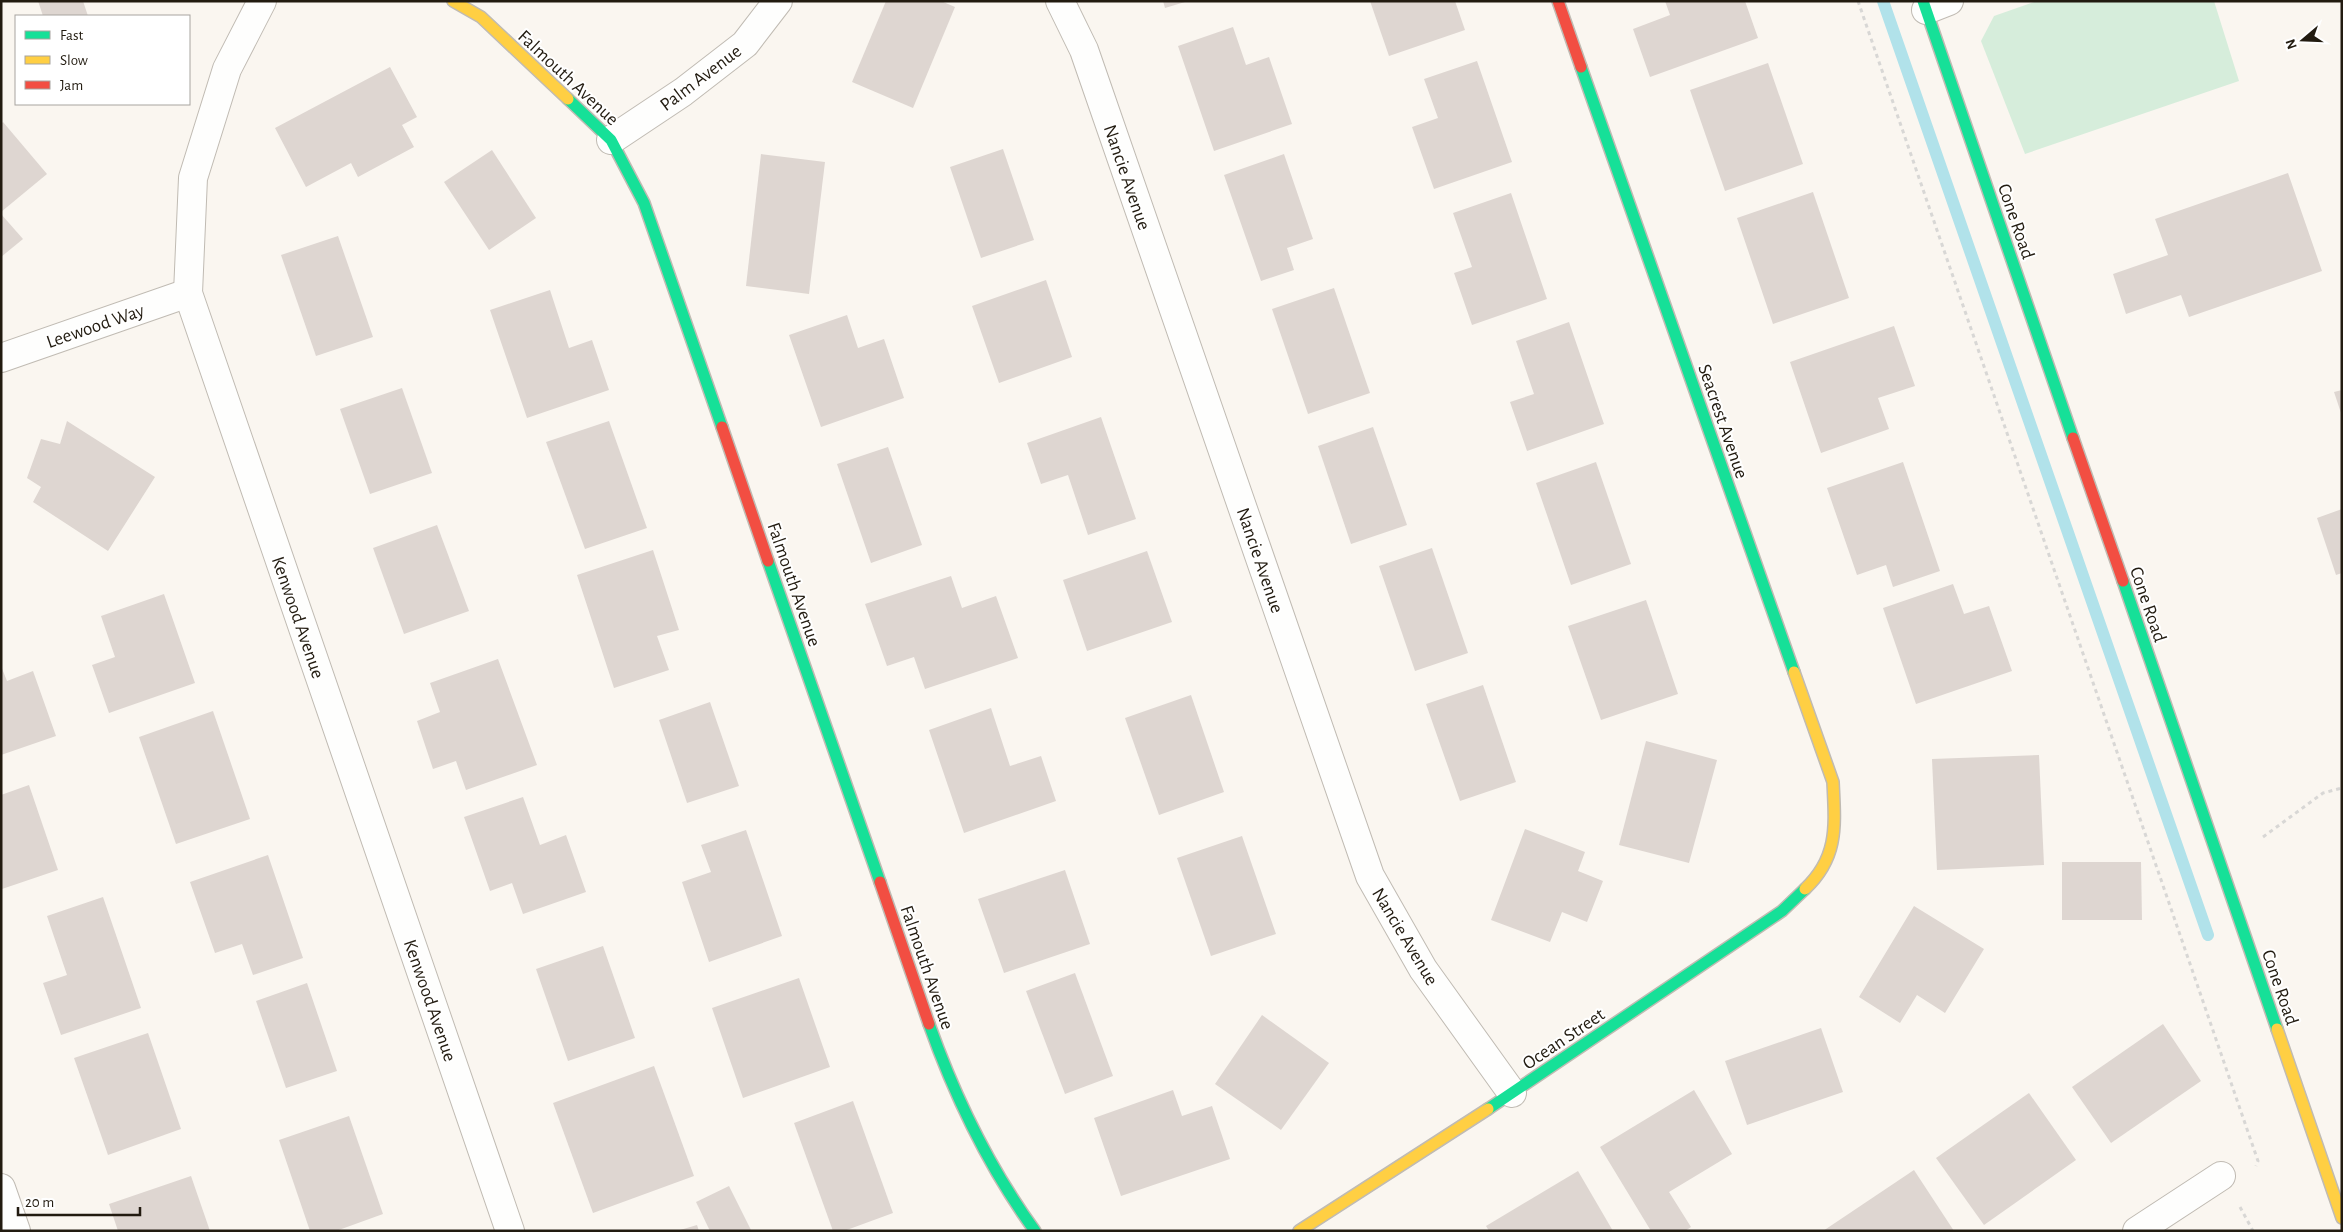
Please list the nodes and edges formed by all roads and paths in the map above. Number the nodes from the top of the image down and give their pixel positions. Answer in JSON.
{"nodes":[{"id":1,"x":262,"y":1,"type":"edge"},
{"id":2,"x":453,"y":1,"type":"edge"},
{"id":3,"x":778,"y":1,"type":"edge"},
{"id":4,"x":1060,"y":1,"type":"edge"},
{"id":5,"x":1558,"y":1,"type":"edge"},
{"id":6,"x":1858,"y":1,"type":"edge"},
{"id":7,"x":1933,"y":4,"type":"edge"},
{"id":8,"x":611,"y":140,"type":"junction"},
{"id":9,"x":188,"y":293,"type":"junction"},
{"id":10,"x":1,"y":358,"type":"edge"},
{"id":11,"x":2342,"y":788,"type":"edge"},
{"id":12,"x":2263,"y":837,"type":"dead end"},
{"id":13,"x":1830,"y":856,"type":"joint"},
{"id":14,"x":1512,"y":1093,"type":"junction"},
{"id":15,"x":2254,"y":1170,"type":"dead end"},
{"id":16,"x":2221,"y":1176,"type":"dead end"},
{"id":17,"x":1,"y":1188,"type":"edge"},
{"id":18,"x":2342,"y":1218,"type":"edge"},
{"id":19,"x":16,"y":1231,"type":"edge"},
{"id":20,"x":510,"y":1231,"type":"edge"},
{"id":21,"x":1034,"y":1231,"type":"edge"},
{"id":22,"x":1299,"y":1231,"type":"edge"},
{"id":23,"x":2137,"y":1231,"type":"edge"}],
"edges":[{"from":1,"to":9,"type":"street","name":"Kenwood Avenue"},
{"from":2,"to":8,"type":"street","name":"Falmouth Avenue"},
{"from":3,"to":8,"type":"street","name":"Palm Avenue"},
{"from":4,"to":14,"type":"street","name":"Nancie Avenue"},
{"from":5,"to":13,"type":"street","name":"Seacrest Avenue"},
{"from":6,"to":15,"type":"path"},
{"from":7,"to":18,"type":"street","name":"Cone Road"},
{"from":8,"to":21,"type":"street","name":"Falmouth Avenue"},
{"from":9,"to":10,"type":"street","name":"Leewood Way"},
{"from":9,"to":20,"type":"street","name":"Kenwood Avenue"},
{"from":11,"to":12,"type":"path"},
{"from":13,"to":14,"type":"street","name":"Ocean Street"},
{"from":14,"to":22,"type":"street","name":"Ocean Street"},
{"from":16,"to":23,"type":"street"},
{"from":17,"to":19,"type":"street"}]}
